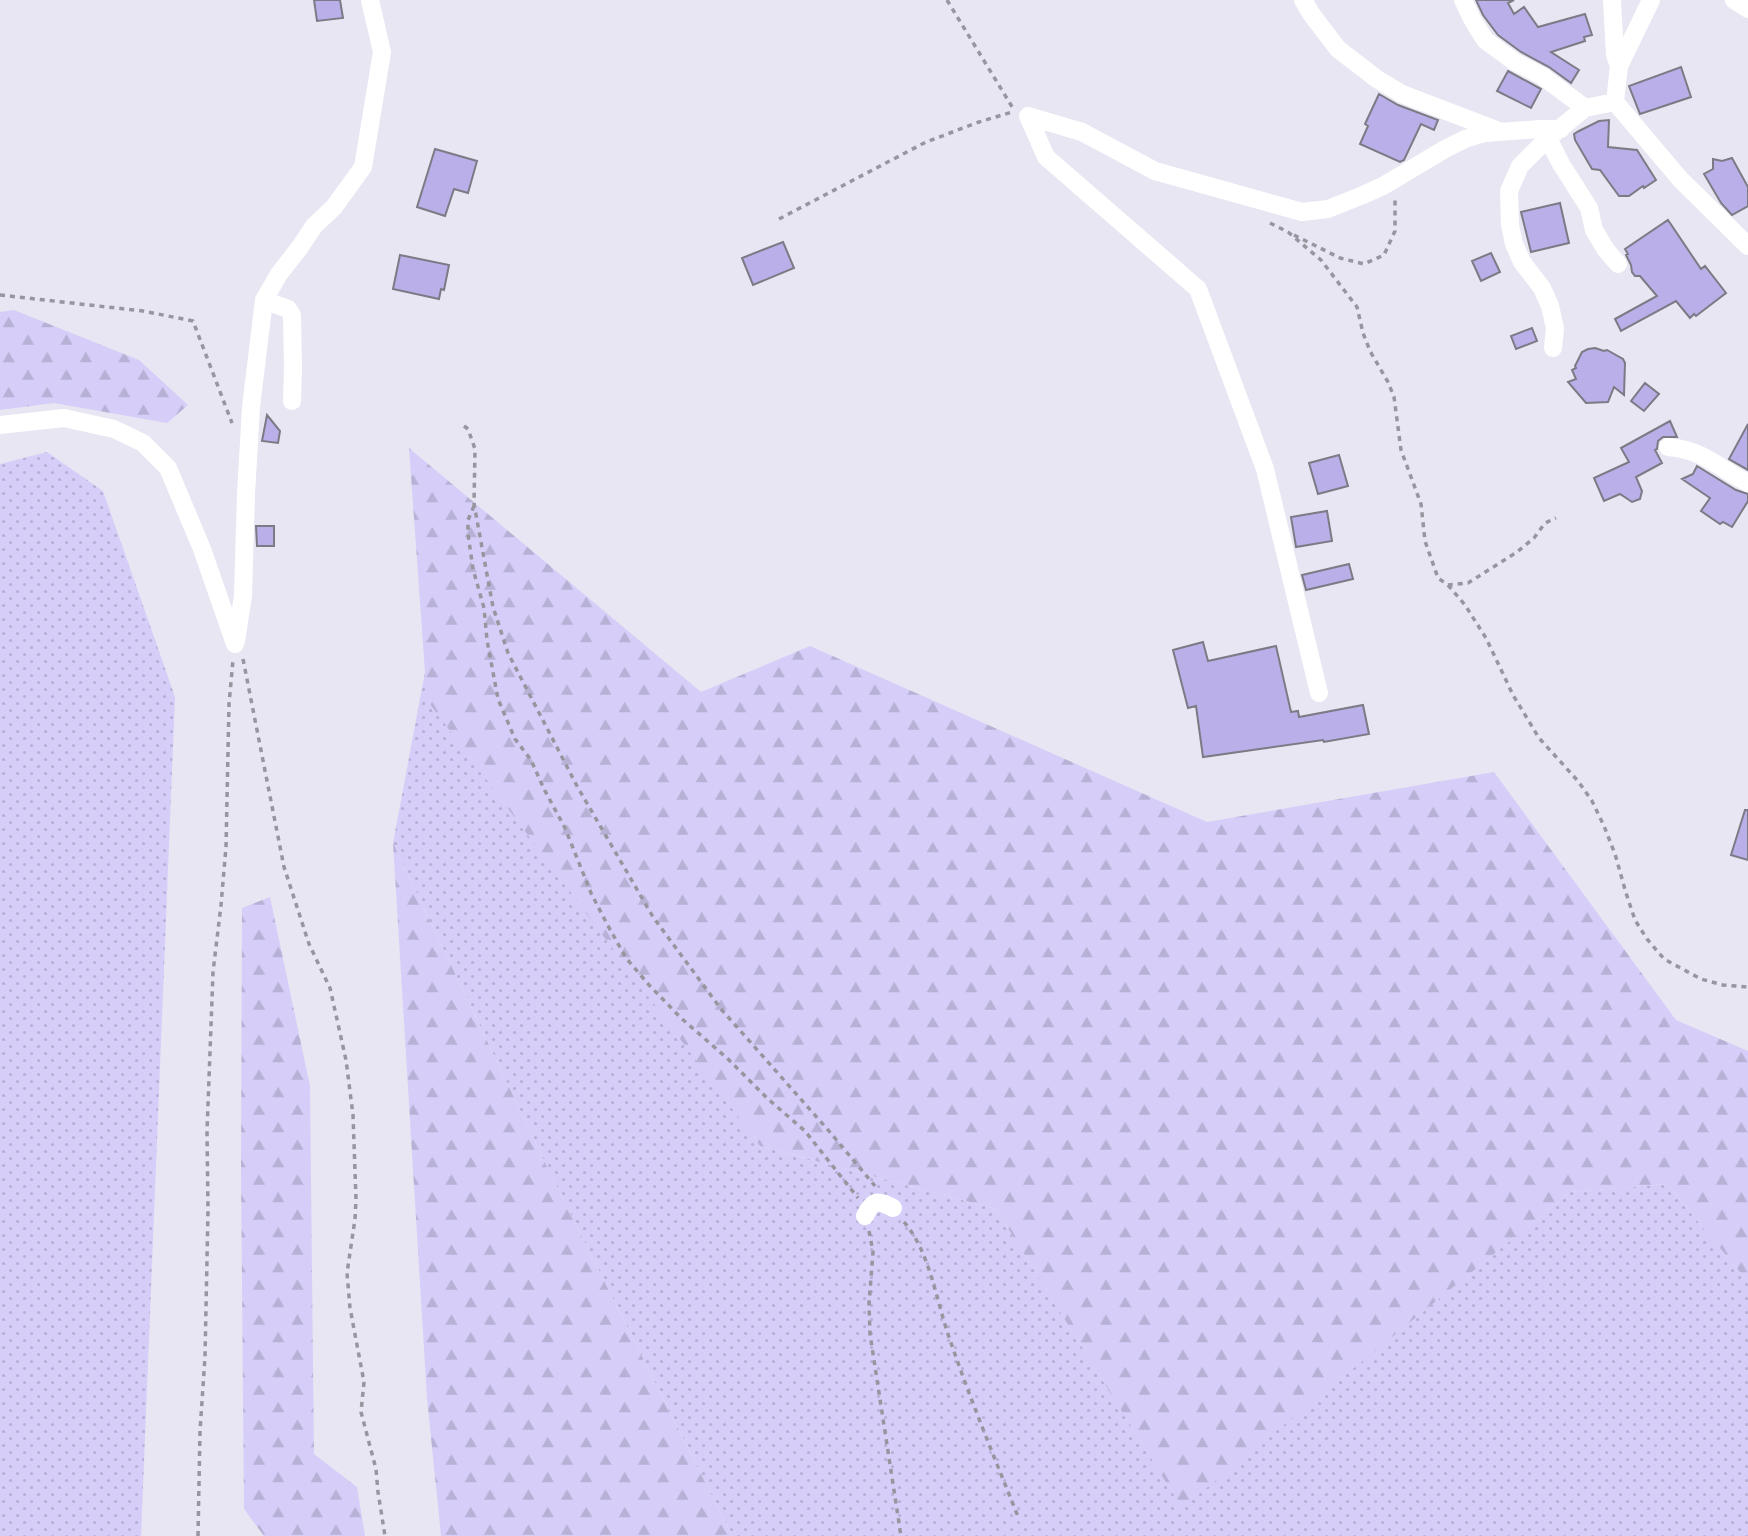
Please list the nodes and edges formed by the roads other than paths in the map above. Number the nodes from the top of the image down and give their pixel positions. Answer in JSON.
{"nodes":[{"id":1,"x":370,"y":0,"type":"edge"},
{"id":2,"x":1303,"y":0,"type":"edge"},
{"id":3,"x":1463,"y":0,"type":"edge"},
{"id":4,"x":1612,"y":0,"type":"edge"},
{"id":5,"x":1651,"y":0,"type":"edge"},
{"id":6,"x":1734,"y":0,"type":"edge"},
{"id":7,"x":1748,"y":9,"type":"edge"},
{"id":8,"x":1619,"y":66,"type":"junction"},
{"id":9,"x":1615,"y":102,"type":"junction"},
{"id":10,"x":1584,"y":108,"type":"junction"},
{"id":11,"x":1500,"y":131,"type":"junction"},
{"id":12,"x":1555,"y":134,"type":"junction"},
{"id":13,"x":1748,"y":246,"type":"edge"},
{"id":14,"x":1618,"y":264,"type":"dead end"},
{"id":15,"x":264,"y":300,"type":"junction"},
{"id":16,"x":1553,"y":348,"type":"dead end"},
{"id":17,"x":292,"y":401,"type":"dead end"},
{"id":18,"x":0,"y":425,"type":"edge"},
{"id":19,"x":1668,"y":447,"type":"dead end"},
{"id":20,"x":1748,"y":483,"type":"edge"},
{"id":21,"x":1319,"y":693,"type":"dead end"},
{"id":22,"x":893,"y":1208,"type":"road end"},
{"id":23,"x":865,"y":1216,"type":"road end"}],
"edges":[{"from":1,"to":15,"type":"street"},
{"from":2,"to":11,"type":"street"},
{"from":3,"to":10,"type":"street"},
{"from":4,"to":8,"type":"street"},
{"from":5,"to":8,"type":"street"},
{"from":6,"to":7,"type":"street"},
{"from":8,"to":9,"type":"street"},
{"from":9,"to":10,"type":"street"},
{"from":9,"to":13,"type":"street"},
{"from":10,"to":12,"type":"street"},
{"from":11,"to":12,"type":"street"},
{"from":11,"to":21,"type":"street"},
{"from":12,"to":14,"type":"street"},
{"from":12,"to":16,"type":"street"},
{"from":15,"to":17,"type":"street"},
{"from":15,"to":18,"type":"street"},
{"from":19,"to":20,"type":"street"},
{"from":22,"to":23,"type":"street"}]}
